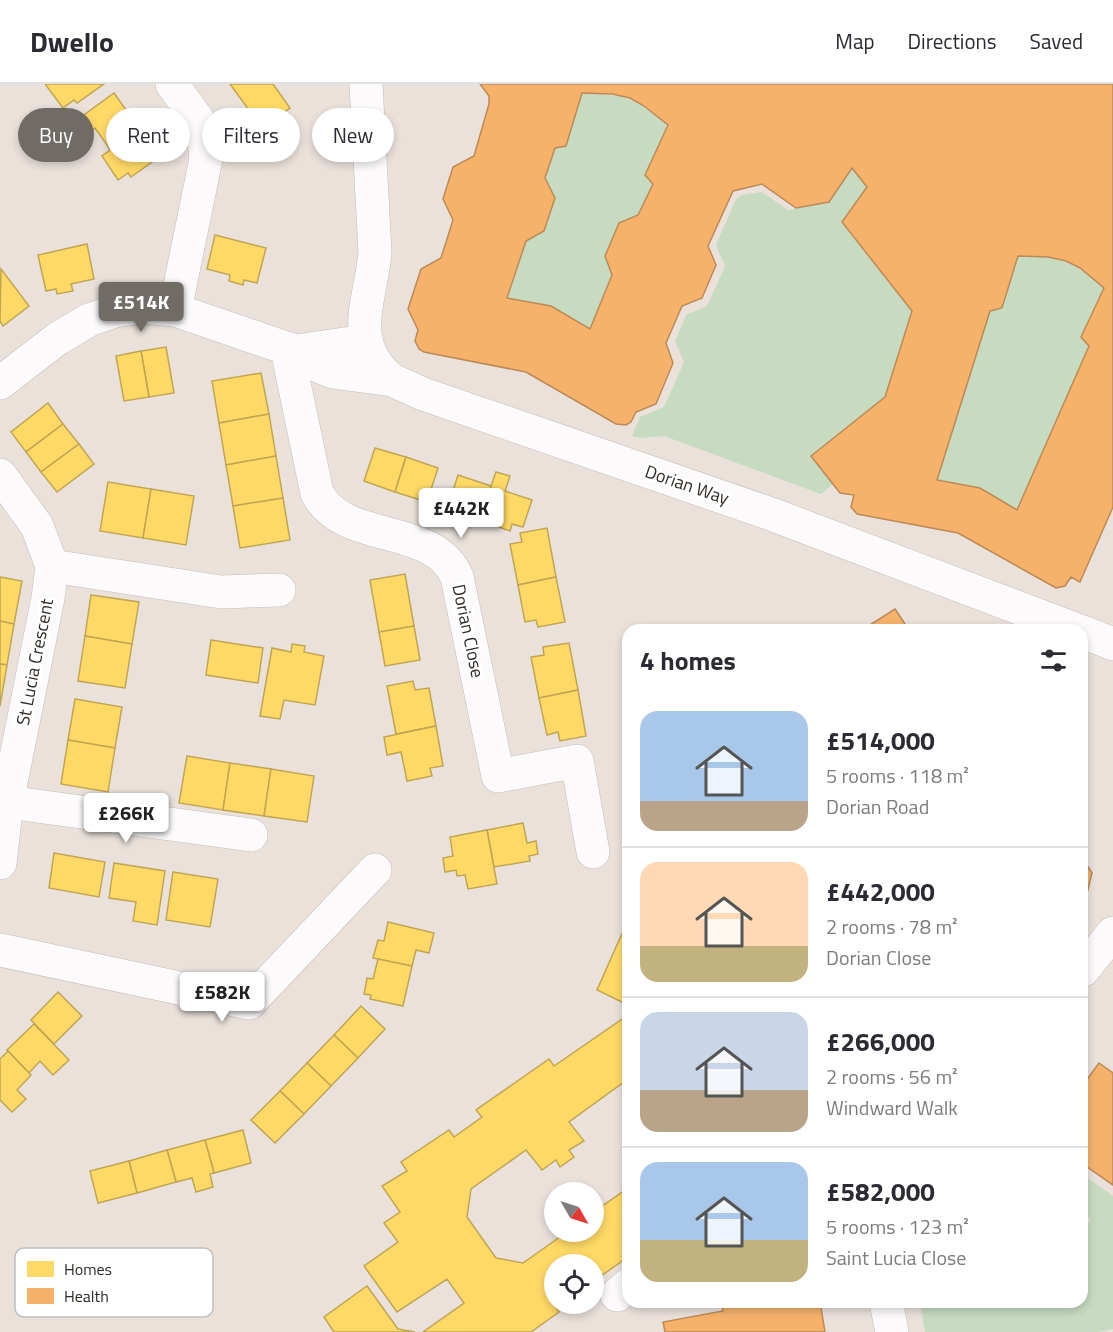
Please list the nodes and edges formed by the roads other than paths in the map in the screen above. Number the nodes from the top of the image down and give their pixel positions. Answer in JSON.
{"nodes":[{"id":1,"x":172,"y":84,"type":"edge"},
{"id":2,"x":366,"y":84,"type":"edge"},
{"id":3,"x":175,"y":310,"type":"junction"},
{"id":4,"x":364,"y":341,"type":"junction"},
{"id":5,"x":292,"y":350,"type":"junction"},
{"id":6,"x":392,"y":380,"type":"junction"},
{"id":7,"x":0,"y":383,"type":"edge"},
{"id":8,"x":0,"y":475,"type":"edge"},
{"id":9,"x":52,"y":566,"type":"junction"},
{"id":10,"x":279,"y":590,"type":"dead end"},
{"id":11,"x":1061,"y":624,"type":"edge"},
{"id":12,"x":1088,"y":634,"type":"edge"},
{"id":13,"x":1113,"y":644,"type":"edge"},
{"id":14,"x":7,"y":802,"type":"junction"},
{"id":15,"x":251,"y":835,"type":"dead end"},
{"id":16,"x":593,"y":852,"type":"dead end"},
{"id":17,"x":0,"y":863,"type":"edge"},
{"id":18,"x":375,"y":870,"type":"dead end"},
{"id":19,"x":1113,"y":933,"type":"edge"},
{"id":20,"x":0,"y":950,"type":"edge"},
{"id":21,"x":1088,"y":964,"type":"edge"},
{"id":22,"x":887,"y":1308,"type":"edge"},
{"id":23,"x":892,"y":1332,"type":"edge"}],
"edges":[{"from":1,"to":3,"type":"street"},
{"from":2,"to":4,"type":"street"},
{"from":3,"to":5,"type":"street"},
{"from":3,"to":7,"type":"street"},
{"from":4,"to":5,"type":"street"},
{"from":4,"to":6,"type":"street"},
{"from":5,"to":6,"type":"street","name":"Dorian Way"},
{"from":5,"to":16,"type":"street","name":"Dorian Close"},
{"from":6,"to":11,"type":"street","name":"Dorian Way"},
{"from":8,"to":9,"type":"street","name":"St Lucia Crescent"},
{"from":9,"to":10,"type":"street"},
{"from":9,"to":14,"type":"street","name":"St Lucia Crescent"},
{"from":12,"to":13,"type":"street"},
{"from":14,"to":15,"type":"street"},
{"from":14,"to":17,"type":"street","name":"St Lucia Crescent"},
{"from":18,"to":20,"type":"street"},
{"from":19,"to":21,"type":"street"},
{"from":22,"to":23,"type":"street"}]}
